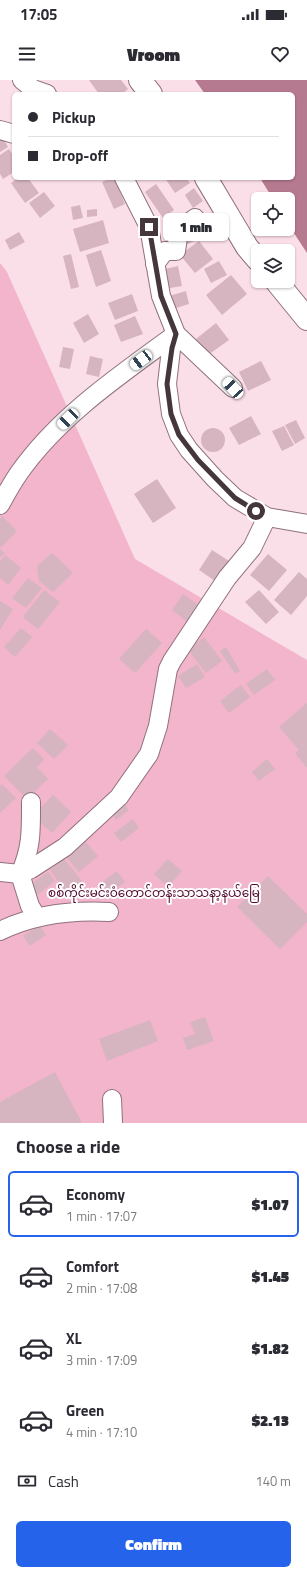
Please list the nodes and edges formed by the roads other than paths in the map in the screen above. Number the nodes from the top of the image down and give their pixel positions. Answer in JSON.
{"nodes":[{"id":1,"x":22,"y":80,"type":"edge"},
{"id":2,"x":140,"y":80,"type":"edge"},
{"id":3,"x":41,"y":92,"type":"edge"},
{"id":4,"x":149,"y":92,"type":"edge"},
{"id":5,"x":0,"y":130,"type":"edge"},
{"id":6,"x":12,"y":133,"type":"edge"},
{"id":7,"x":125,"y":180,"type":"edge"},
{"id":8,"x":207,"y":180,"type":"edge"},
{"id":9,"x":195,"y":218,"type":"dead end"},
{"id":10,"x":251,"y":252,"type":"edge"},
{"id":11,"x":155,"y":264,"type":"junction"},
{"id":12,"x":282,"y":288,"type":"edge"},
{"id":13,"x":307,"y":319,"type":"edge"},
{"id":14,"x":176,"y":334,"type":"junction"},
{"id":15,"x":233,"y":388,"type":"dead end"},
{"id":16,"x":0,"y":505,"type":"edge"},
{"id":17,"x":268,"y":518,"type":"junction"},
{"id":18,"x":307,"y":524,"type":"edge"},
{"id":19,"x":31,"y":802,"type":"dead end"},
{"id":20,"x":0,"y":872,"type":"edge"},
{"id":21,"x":20,"y":874,"type":"junction"},
{"id":22,"x":110,"y":912,"type":"dead end"},
{"id":23,"x":37,"y":917,"type":"junction"},
{"id":24,"x":0,"y":931,"type":"edge"},
{"id":25,"x":112,"y":1099,"type":"dead end"},
{"id":26,"x":113,"y":1123,"type":"edge"}],
"edges":[{"from":1,"to":3,"type":"street"},
{"from":2,"to":4,"type":"street"},
{"from":5,"to":6,"type":"street"},
{"from":7,"to":11,"type":"street"},
{"from":8,"to":10,"type":"street"},
{"from":9,"to":11,"type":"street"},
{"from":11,"to":14,"type":"street"},
{"from":12,"to":13,"type":"street"},
{"from":14,"to":15,"type":"street"},
{"from":14,"to":16,"type":"street"},
{"from":14,"to":17,"type":"street"},
{"from":17,"to":18,"type":"street"},
{"from":17,"to":21,"type":"street"},
{"from":19,"to":21,"type":"street"},
{"from":20,"to":21,"type":"street"},
{"from":21,"to":23,"type":"street"},
{"from":22,"to":23,"type":"street"},
{"from":23,"to":24,"type":"street"},
{"from":25,"to":26,"type":"street"}]}
